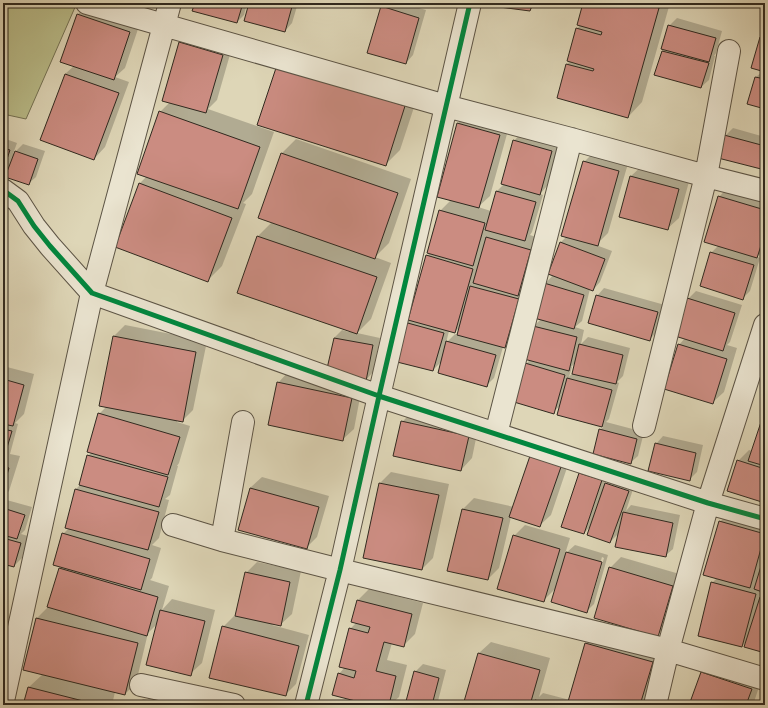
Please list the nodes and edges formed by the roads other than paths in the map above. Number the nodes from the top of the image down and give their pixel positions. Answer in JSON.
{"nodes":[{"id":1,"x":87,"y":3,"type":"edge"},
{"id":2,"x":170,"y":3,"type":"edge"},
{"id":3,"x":470,"y":3,"type":"edge"},
{"id":4,"x":164,"y":25,"type":"junction"},
{"id":5,"x":729,"y":51,"type":"dead end"},
{"id":6,"x":446,"y":106,"type":"junction"},
{"id":7,"x":571,"y":138,"type":"junction"},
{"id":8,"x":706,"y":176,"type":"junction"},
{"id":9,"x":3,"y":190,"type":"edge"},
{"id":10,"x":765,"y":191,"type":"edge"},
{"id":11,"x":92,"y":293,"type":"junction"},
{"id":12,"x":765,"y":325,"type":"edge"},
{"id":13,"x":379,"y":396,"type":"junction"},
{"id":14,"x":243,"y":422,"type":"dead end"},
{"id":15,"x":644,"y":426,"type":"dead end"},
{"id":16,"x":496,"y":434,"type":"junction"},
{"id":17,"x":708,"y":503,"type":"junction"},
{"id":18,"x":765,"y":519,"type":"edge"},
{"id":19,"x":173,"y":525,"type":"dead end"},
{"id":20,"x":222,"y":540,"type":"junction"},
{"id":21,"x":340,"y":570,"type":"junction"},
{"id":22,"x":668,"y":650,"type":"junction"},
{"id":23,"x":765,"y":679,"type":"edge"},
{"id":24,"x":141,"y":685,"type":"dead end"},
{"id":25,"x":3,"y":701,"type":"edge"},
{"id":26,"x":234,"y":705,"type":"edge"},
{"id":27,"x":306,"y":705,"type":"edge"},
{"id":28,"x":655,"y":705,"type":"edge"}],
"edges":[{"from":1,"to":4,"type":"street"},
{"from":2,"to":4,"type":"street"},
{"from":3,"to":6,"type":"street"},
{"from":4,"to":6,"type":"street"},
{"from":4,"to":11,"type":"street"},
{"from":5,"to":8,"type":"street"},
{"from":6,"to":7,"type":"street"},
{"from":6,"to":13,"type":"street"},
{"from":7,"to":8,"type":"street"},
{"from":7,"to":16,"type":"street"},
{"from":8,"to":10,"type":"street"},
{"from":8,"to":15,"type":"street"},
{"from":9,"to":11,"type":"street"},
{"from":11,"to":13,"type":"street"},
{"from":11,"to":25,"type":"street"},
{"from":12,"to":17,"type":"street"},
{"from":13,"to":16,"type":"street"},
{"from":13,"to":21,"type":"street"},
{"from":14,"to":20,"type":"street"},
{"from":16,"to":17,"type":"street"},
{"from":17,"to":18,"type":"street"},
{"from":17,"to":22,"type":"street"},
{"from":19,"to":20,"type":"street"},
{"from":20,"to":21,"type":"street"},
{"from":21,"to":22,"type":"street"},
{"from":21,"to":27,"type":"street"},
{"from":22,"to":23,"type":"street"},
{"from":22,"to":28,"type":"street"},
{"from":24,"to":26,"type":"street"}]}
